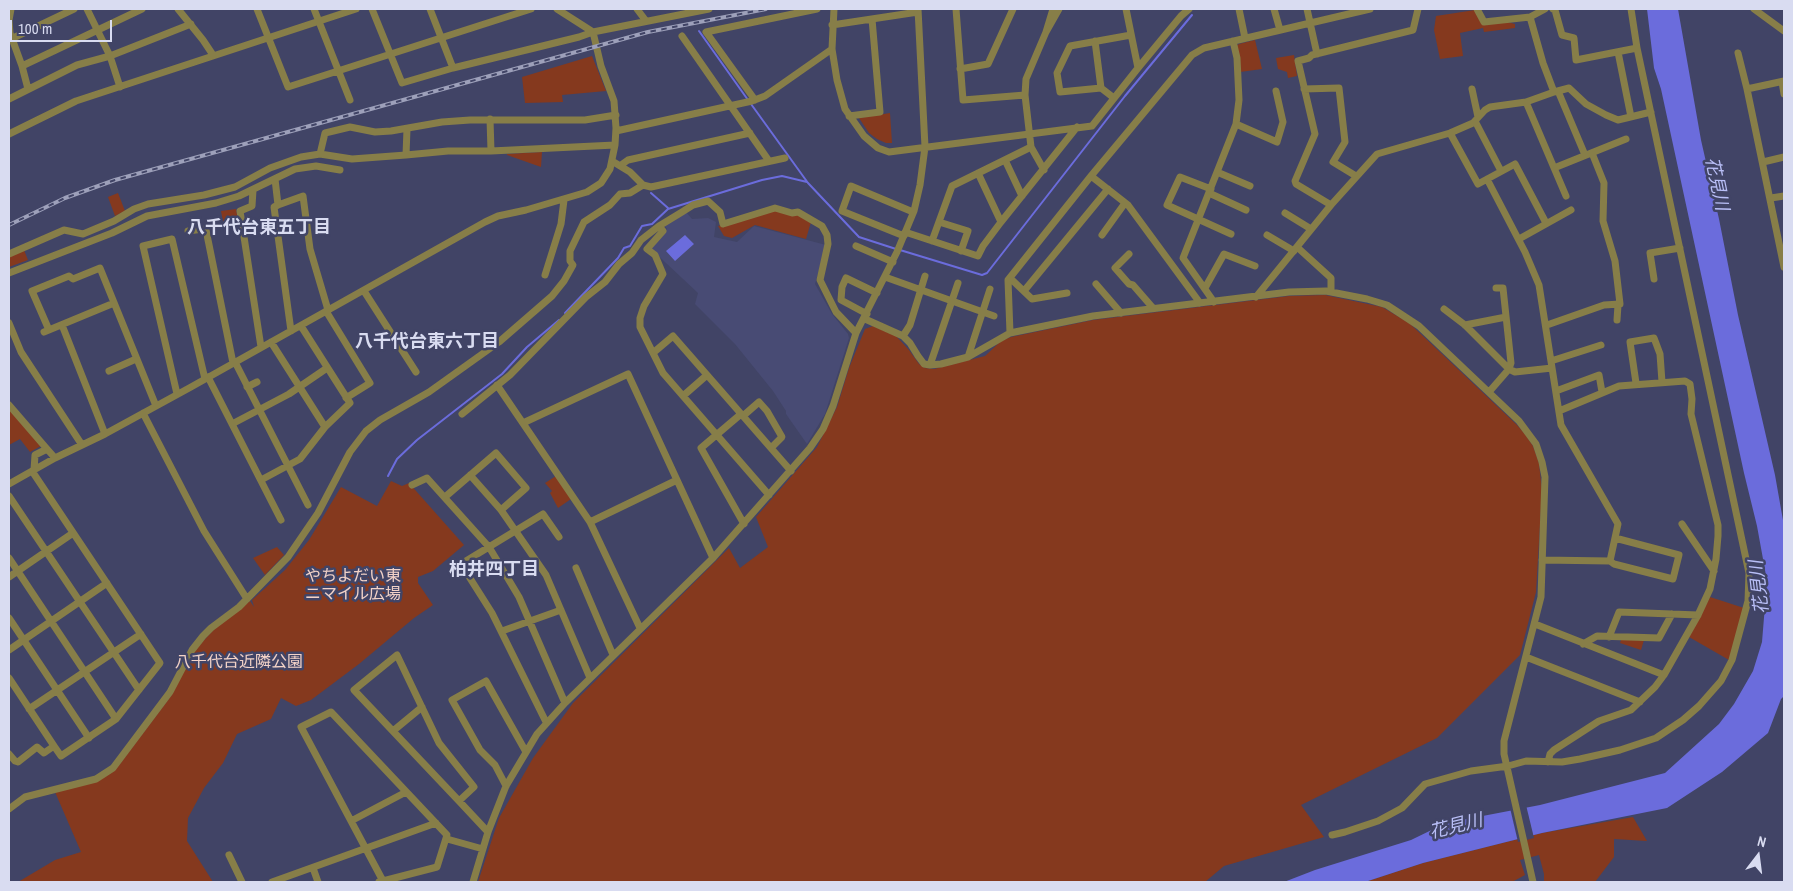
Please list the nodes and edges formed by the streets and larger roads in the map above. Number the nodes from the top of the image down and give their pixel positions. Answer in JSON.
{"nodes":[{"id":1,"x":11,"y":9,"type":"edge"},
{"id":2,"x":74,"y":9,"type":"edge"},
{"id":3,"x":87,"y":9,"type":"edge"},
{"id":4,"x":142,"y":9,"type":"edge"},
{"id":5,"x":179,"y":9,"type":"edge"},
{"id":6,"x":256,"y":9,"type":"edge"},
{"id":7,"x":314,"y":9,"type":"edge"},
{"id":8,"x":356,"y":9,"type":"edge"},
{"id":9,"x":372,"y":9,"type":"edge"},
{"id":10,"x":430,"y":9,"type":"edge"},
{"id":11,"x":531,"y":9,"type":"edge"},
{"id":12,"x":557,"y":9,"type":"edge"},
{"id":13,"x":637,"y":9,"type":"edge"},
{"id":14,"x":709,"y":9,"type":"edge"},
{"id":15,"x":817,"y":9,"type":"edge"},
{"id":16,"x":834,"y":9,"type":"edge"},
{"id":17,"x":956,"y":9,"type":"edge"},
{"id":18,"x":1013,"y":9,"type":"edge"},
{"id":19,"x":1053,"y":9,"type":"edge"},
{"id":20,"x":1060,"y":9,"type":"edge"},
{"id":21,"x":1126,"y":9,"type":"edge"},
{"id":22,"x":1189,"y":9,"type":"edge"},
{"id":23,"x":1239,"y":9,"type":"edge"},
{"id":24,"x":1274,"y":9,"type":"edge"},
{"id":25,"x":1307,"y":9,"type":"edge"},
{"id":26,"x":1370,"y":9,"type":"edge"},
{"id":27,"x":1418,"y":9,"type":"edge"},
{"id":28,"x":1477,"y":9,"type":"edge"},
{"id":29,"x":1545,"y":9,"type":"edge"},
{"id":30,"x":1553,"y":9,"type":"edge"},
{"id":31,"x":1631,"y":9,"type":"edge"},
{"id":32,"x":1754,"y":9,"type":"edge"},
{"id":33,"x":693,"y":10,"type":"edge"},
{"id":34,"x":918,"y":10,"type":"edge"},
{"id":35,"x":1181,"y":12,"type":"edge"},
{"id":36,"x":1530,"y":17,"type":"junction"},
{"id":37,"x":872,"y":19,"type":"junction"},
{"id":38,"x":9,"y":20,"type":"edge"},
{"id":39,"x":319,"y":21,"type":"junction"},
{"id":40,"x":646,"y":21,"type":"junction"},
{"id":41,"x":1310,"y":23,"type":"junction"},
{"id":42,"x":191,"y":24,"type":"junction"},
{"id":43,"x":832,"y":25,"type":"junction"},
{"id":44,"x":98,"y":30,"type":"junction"},
{"id":45,"x":1280,"y":30,"type":"junction"},
{"id":46,"x":1784,"y":31,"type":"edge"},
{"id":47,"x":593,"y":32,"type":"junction"},
{"id":48,"x":1046,"y":32,"type":"junction"},
{"id":49,"x":1131,"y":35,"type":"junction"},
{"id":50,"x":682,"y":36,"type":"dead end"},
{"id":51,"x":441,"y":37,"type":"junction"},
{"id":52,"x":268,"y":38,"type":"junction"},
{"id":53,"x":1245,"y":38,"type":"junction"},
{"id":54,"x":11,"y":39,"type":"junction"},
{"id":55,"x":1095,"y":41,"type":"junction"},
{"id":56,"x":1233,"y":41,"type":"junction"},
{"id":57,"x":1637,"y":48,"type":"junction"},
{"id":58,"x":832,"y":49,"type":"junction"},
{"id":59,"x":1618,"y":52,"type":"junction"},
{"id":60,"x":1738,"y":53,"type":"dead end"},
{"id":61,"x":390,"y":54,"type":"junction"},
{"id":62,"x":1317,"y":54,"type":"junction"},
{"id":63,"x":110,"y":56,"type":"junction"},
{"id":64,"x":213,"y":56,"type":"junction"},
{"id":65,"x":22,"y":66,"type":"junction"},
{"id":66,"x":453,"y":68,"type":"junction"},
{"id":67,"x":1138,"y":68,"type":"junction"},
{"id":68,"x":960,"y":69,"type":"junction"},
{"id":69,"x":339,"y":71,"type":"junction"},
{"id":70,"x":1783,"y":81,"type":"edge"},
{"id":71,"x":120,"y":87,"type":"junction"},
{"id":72,"x":1101,"y":88,"type":"junction"},
{"id":73,"x":28,"y":89,"type":"junction"},
{"id":74,"x":1304,"y":89,"type":"junction"},
{"id":75,"x":1472,"y":89,"type":"dead end"},
{"id":76,"x":1747,"y":89,"type":"junction"},
{"id":77,"x":1276,"y":90,"type":"dead end"},
{"id":78,"x":1556,"y":91,"type":"junction"},
{"id":79,"x":1784,"y":94,"type":"edge"},
{"id":80,"x":1025,"y":95,"type":"junction"},
{"id":81,"x":1114,"y":98,"type":"junction"},
{"id":82,"x":9,"y":99,"type":"edge"},
{"id":83,"x":350,"y":100,"type":"dead end"},
{"id":84,"x":751,"y":101,"type":"junction"},
{"id":85,"x":1526,"y":102,"type":"junction"},
{"id":86,"x":730,"y":106,"type":"junction"},
{"id":87,"x":1651,"y":112,"type":"junction"},
{"id":88,"x":616,"y":115,"type":"junction"},
{"id":89,"x":849,"y":116,"type":"junction"},
{"id":90,"x":1630,"y":117,"type":"junction"},
{"id":91,"x":490,"y":119,"type":"junction"},
{"id":92,"x":1477,"y":119,"type":"junction"},
{"id":93,"x":1236,"y":124,"type":"junction"},
{"id":94,"x":1077,"y":127,"type":"junction"},
{"id":95,"x":407,"y":129,"type":"junction"},
{"id":96,"x":616,"y":131,"type":"junction"},
{"id":97,"x":750,"y":133,"type":"junction"},
{"id":98,"x":1450,"y":133,"type":"junction"},
{"id":99,"x":9,"y":134,"type":"edge"},
{"id":100,"x":1029,"y":134,"type":"junction"},
{"id":101,"x":1626,"y":139,"type":"dead end"},
{"id":102,"x":615,"y":146,"type":"junction"},
{"id":103,"x":925,"y":147,"type":"junction"},
{"id":104,"x":1031,"y":147,"type":"junction"},
{"id":105,"x":491,"y":151,"type":"junction"},
{"id":106,"x":320,"y":154,"type":"junction"},
{"id":107,"x":1588,"y":154,"type":"junction"},
{"id":108,"x":406,"y":156,"type":"junction"},
{"id":109,"x":1784,"y":157,"type":"edge"},
{"id":110,"x":785,"y":158,"type":"dead end"},
{"id":111,"x":1005,"y":160,"type":"junction"},
{"id":112,"x":769,"y":161,"type":"junction"},
{"id":113,"x":1763,"y":162,"type":"junction"},
{"id":114,"x":611,"y":165,"type":"junction"},
{"id":115,"x":621,"y":166,"type":"junction"},
{"id":116,"x":1554,"y":168,"type":"junction"},
{"id":117,"x":340,"y":170,"type":"dead end"},
{"id":118,"x":1044,"y":170,"type":"junction"},
{"id":119,"x":1217,"y":172,"type":"junction"},
{"id":120,"x":1501,"y":172,"type":"junction"},
{"id":121,"x":978,"y":173,"type":"junction"},
{"id":122,"x":1091,"y":176,"type":"junction"},
{"id":123,"x":1356,"y":176,"type":"junction"},
{"id":124,"x":276,"y":179,"type":"junction"},
{"id":125,"x":1487,"y":179,"type":"junction"},
{"id":126,"x":643,"y":185,"type":"junction"},
{"id":127,"x":1250,"y":186,"type":"dead end"},
{"id":128,"x":253,"y":190,"type":"junction"},
{"id":129,"x":1108,"y":190,"type":"junction"},
{"id":130,"x":1210,"y":191,"type":"junction"},
{"id":131,"x":1022,"y":196,"type":"junction"},
{"id":132,"x":1566,"y":196,"type":"dead end"},
{"id":133,"x":1784,"y":196,"type":"edge"},
{"id":134,"x":1771,"y":198,"type":"junction"},
{"id":135,"x":564,"y":200,"type":"junction"},
{"id":136,"x":1125,"y":203,"type":"junction"},
{"id":137,"x":278,"y":205,"type":"junction"},
{"id":138,"x":1331,"y":206,"type":"junction"},
{"id":139,"x":1246,"y":210,"type":"dead end"},
{"id":140,"x":1571,"y":210,"type":"dead end"},
{"id":141,"x":913,"y":212,"type":"junction"},
{"id":142,"x":1285,"y":213,"type":"dead end"},
{"id":143,"x":1199,"y":218,"type":"junction"},
{"id":144,"x":939,"y":222,"type":"junction"},
{"id":145,"x":1001,"y":222,"type":"junction"},
{"id":146,"x":1546,"y":223,"type":"junction"},
{"id":147,"x":659,"y":226,"type":"junction"},
{"id":148,"x":1311,"y":229,"type":"junction"},
{"id":149,"x":188,"y":231,"type":"dead end"},
{"id":150,"x":1781,"y":231,"type":"edge"},
{"id":151,"x":904,"y":234,"type":"junction"},
{"id":152,"x":1231,"y":234,"type":"dead end"},
{"id":153,"x":1102,"y":235,"type":"dead end"},
{"id":154,"x":1267,"y":236,"type":"dead end"},
{"id":155,"x":1519,"y":240,"type":"junction"},
{"id":156,"x":932,"y":241,"type":"junction"},
{"id":157,"x":856,"y":246,"type":"dead end"},
{"id":158,"x":1680,"y":248,"type":"junction"},
{"id":159,"x":1295,"y":249,"type":"junction"},
{"id":160,"x":961,"y":251,"type":"junction"},
{"id":161,"x":9,"y":254,"type":"edge"},
{"id":162,"x":1130,"y":254,"type":"dead end"},
{"id":163,"x":893,"y":262,"type":"junction"},
{"id":164,"x":1255,"y":266,"type":"dead end"},
{"id":165,"x":1784,"y":266,"type":"edge"},
{"id":166,"x":9,"y":273,"type":"edge"},
{"id":167,"x":545,"y":275,"type":"dead end"},
{"id":168,"x":925,"y":276,"type":"dead end"},
{"id":169,"x":885,"y":277,"type":"junction"},
{"id":170,"x":1010,"y":278,"type":"junction"},
{"id":171,"x":1654,"y":279,"type":"dead end"},
{"id":172,"x":958,"y":283,"type":"dead end"},
{"id":173,"x":1096,"y":284,"type":"dead end"},
{"id":174,"x":1205,"y":288,"type":"junction"},
{"id":175,"x":1496,"y":288,"type":"dead end"},
{"id":176,"x":990,"y":289,"type":"dead end"},
{"id":177,"x":921,"y":290,"type":"junction"},
{"id":178,"x":364,"y":291,"type":"junction"},
{"id":179,"x":1024,"y":291,"type":"junction"},
{"id":180,"x":1331,"y":292,"type":"junction"},
{"id":181,"x":1067,"y":293,"type":"dead end"},
{"id":182,"x":877,"y":294,"type":"junction"},
{"id":183,"x":1256,"y":297,"type":"junction"},
{"id":184,"x":952,"y":301,"type":"junction"},
{"id":185,"x":1214,"y":302,"type":"junction"},
{"id":186,"x":114,"y":303,"type":"junction"},
{"id":187,"x":1200,"y":303,"type":"junction"},
{"id":188,"x":1618,"y":305,"type":"junction"},
{"id":189,"x":1153,"y":308,"type":"junction"},
{"id":190,"x":1444,"y":308,"type":"dead end"},
{"id":191,"x":327,"y":310,"type":"junction"},
{"id":192,"x":982,"y":312,"type":"junction"},
{"id":193,"x":1121,"y":313,"type":"junction"},
{"id":194,"x":994,"y":316,"type":"dead end"},
{"id":195,"x":866,"y":317,"type":"junction"},
{"id":196,"x":1506,"y":317,"type":"junction"},
{"id":197,"x":1618,"y":320,"type":"dead end"},
{"id":198,"x":9,"y":323,"type":"edge"},
{"id":199,"x":62,"y":324,"type":"junction"},
{"id":200,"x":1465,"y":325,"type":"junction"},
{"id":201,"x":1547,"y":325,"type":"junction"},
{"id":202,"x":301,"y":326,"type":"junction"},
{"id":203,"x":292,"y":331,"type":"junction"},
{"id":204,"x":856,"y":333,"type":"junction"},
{"id":205,"x":1010,"y":333,"type":"junction"},
{"id":206,"x":903,"y":336,"type":"junction"},
{"id":207,"x":270,"y":342,"type":"junction"},
{"id":208,"x":1601,"y":345,"type":"dead end"},
{"id":209,"x":261,"y":347,"type":"junction"},
{"id":210,"x":653,"y":353,"type":"junction"},
{"id":211,"x":968,"y":357,"type":"junction"},
{"id":212,"x":136,"y":359,"type":"junction"},
{"id":213,"x":234,"y":363,"type":"junction"},
{"id":214,"x":930,"y":365,"type":"junction"},
{"id":215,"x":1552,"y":365,"type":"junction"},
{"id":216,"x":327,"y":368,"type":"junction"},
{"id":217,"x":1509,"y":369,"type":"junction"},
{"id":218,"x":109,"y":371,"type":"dead end"},
{"id":219,"x":416,"y":372,"type":"dead end"},
{"id":220,"x":707,"y":375,"type":"junction"},
{"id":221,"x":206,"y":378,"type":"junction"},
{"id":222,"x":257,"y":382,"type":"dead end"},
{"id":223,"x":1662,"y":382,"type":"junction"},
{"id":224,"x":1636,"y":383,"type":"junction"},
{"id":225,"x":498,"y":385,"type":"junction"},
{"id":226,"x":299,"y":386,"type":"junction"},
{"id":227,"x":247,"y":387,"type":"junction"},
{"id":228,"x":1556,"y":390,"type":"junction"},
{"id":229,"x":1489,"y":392,"type":"junction"},
{"id":230,"x":1602,"y":392,"type":"junction"},
{"id":231,"x":177,"y":394,"type":"junction"},
{"id":232,"x":683,"y":396,"type":"junction"},
{"id":233,"x":346,"y":398,"type":"junction"},
{"id":234,"x":9,"y":405,"type":"edge"},
{"id":235,"x":156,"y":406,"type":"junction"},
{"id":236,"x":260,"y":410,"type":"junction"},
{"id":237,"x":1559,"y":411,"type":"junction"},
{"id":238,"x":143,"y":413,"type":"junction"},
{"id":239,"x":462,"y":414,"type":"dead end"},
{"id":240,"x":742,"y":415,"type":"junction"},
{"id":241,"x":523,"y":423,"type":"junction"},
{"id":242,"x":232,"y":424,"type":"junction"},
{"id":243,"x":325,"y":427,"type":"junction"},
{"id":244,"x":105,"y":434,"type":"junction"},
{"id":245,"x":716,"y":435,"type":"junction"},
{"id":246,"x":82,"y":445,"type":"junction"},
{"id":247,"x":771,"y":448,"type":"junction"},
{"id":248,"x":47,"y":449,"type":"junction"},
{"id":249,"x":55,"y":458,"type":"junction"},
{"id":250,"x":288,"y":466,"type":"junction"},
{"id":251,"x":33,"y":470,"type":"junction"},
{"id":252,"x":791,"y":471,"type":"junction"},
{"id":253,"x":470,"y":475,"type":"junction"},
{"id":254,"x":261,"y":480,"type":"junction"},
{"id":255,"x":677,"y":480,"type":"junction"},
{"id":256,"x":9,"y":484,"type":"edge"},
{"id":257,"x":412,"y":485,"type":"dead end"},
{"id":258,"x":769,"y":495,"type":"junction"},
{"id":259,"x":9,"y":496,"type":"edge"},
{"id":260,"x":445,"y":497,"type":"junction"},
{"id":261,"x":308,"y":505,"type":"dead end"},
{"id":262,"x":501,"y":510,"type":"junction"},
{"id":263,"x":282,"y":520,"type":"dead end"},
{"id":264,"x":590,"y":522,"type":"junction"},
{"id":265,"x":744,"y":524,"type":"junction"},
{"id":266,"x":1682,"y":524,"type":"dead end"},
{"id":267,"x":516,"y":530,"type":"junction"},
{"id":268,"x":74,"y":533,"type":"junction"},
{"id":269,"x":559,"y":537,"type":"dead end"},
{"id":270,"x":1615,"y":538,"type":"junction"},
{"id":271,"x":489,"y":547,"type":"junction"},
{"id":272,"x":45,"y":552,"type":"junction"},
{"id":273,"x":9,"y":558,"type":"edge"},
{"id":274,"x":713,"y":558,"type":"junction"},
{"id":275,"x":1542,"y":560,"type":"junction"},
{"id":276,"x":1610,"y":560,"type":"junction"},
{"id":277,"x":576,"y":568,"type":"dead end"},
{"id":278,"x":17,"y":570,"type":"junction"},
{"id":279,"x":1714,"y":571,"type":"junction"},
{"id":280,"x":9,"y":577,"type":"edge"},
{"id":281,"x":107,"y":583,"type":"junction"},
{"id":282,"x":247,"y":599,"type":"junction"},
{"id":283,"x":80,"y":602,"type":"junction"},
{"id":284,"x":561,"y":610,"type":"junction"},
{"id":285,"x":1672,"y":614,"type":"junction"},
{"id":286,"x":1698,"y":615,"type":"junction"},
{"id":287,"x":9,"y":618,"type":"edge"},
{"id":288,"x":52,"y":621,"type":"junction"},
{"id":289,"x":530,"y":621,"type":"junction"},
{"id":290,"x":1535,"y":624,"type":"junction"},
{"id":291,"x":640,"y":628,"type":"junction"},
{"id":292,"x":502,"y":631,"type":"junction"},
{"id":293,"x":141,"y":634,"type":"junction"},
{"id":294,"x":1610,"y":636,"type":"junction"},
{"id":295,"x":24,"y":640,"type":"junction"},
{"id":296,"x":1583,"y":644,"type":"junction"},
{"id":297,"x":9,"y":650,"type":"edge"},
{"id":298,"x":114,"y":652,"type":"junction"},
{"id":299,"x":613,"y":655,"type":"junction"},
{"id":300,"x":1526,"y":657,"type":"junction"},
{"id":301,"x":86,"y":672,"type":"junction"},
{"id":302,"x":1664,"y":676,"type":"junction"},
{"id":303,"x":9,"y":678,"type":"edge"},
{"id":304,"x":590,"y":678,"type":"junction"},
{"id":305,"x":57,"y":690,"type":"junction"},
{"id":306,"x":138,"y":690,"type":"junction"},
{"id":307,"x":1640,"y":702,"type":"junction"},
{"id":308,"x":565,"y":703,"type":"junction"},
{"id":309,"x":422,"y":707,"type":"junction"},
{"id":310,"x":29,"y":709,"type":"junction"},
{"id":311,"x":116,"y":718,"type":"junction"},
{"id":312,"x":546,"y":722,"type":"junction"},
{"id":313,"x":393,"y":731,"type":"junction"},
{"id":314,"x":89,"y":738,"type":"junction"},
{"id":315,"x":54,"y":746,"type":"junction"},
{"id":316,"x":526,"y":752,"type":"junction"},
{"id":317,"x":9,"y":754,"type":"edge"},
{"id":318,"x":1548,"y":762,"type":"junction"},
{"id":319,"x":1508,"y":766,"type":"junction"},
{"id":320,"x":506,"y":786,"type":"junction"},
{"id":321,"x":406,"y":792,"type":"junction"},
{"id":322,"x":459,"y":802,"type":"junction"},
{"id":323,"x":9,"y":808,"type":"edge"},
{"id":324,"x":351,"y":821,"type":"junction"},
{"id":325,"x":436,"y":824,"type":"junction"},
{"id":326,"x":488,"y":832,"type":"junction"},
{"id":327,"x":1332,"y":835,"type":"dead end"},
{"id":328,"x":447,"y":839,"type":"junction"},
{"id":329,"x":366,"y":849,"type":"junction"},
{"id":330,"x":482,"y":849,"type":"junction"},
{"id":331,"x":229,"y":855,"type":"dead end"},
{"id":332,"x":313,"y":868,"type":"junction"},
{"id":333,"x":242,"y":882,"type":"edge"},
{"id":334,"x":272,"y":882,"type":"edge"},
{"id":335,"x":318,"y":882,"type":"edge"},
{"id":336,"x":381,"y":882,"type":"edge"},
{"id":337,"x":473,"y":882,"type":"edge"},
{"id":338,"x":1533,"y":882,"type":"edge"}],
"edges":[{"from":1,"to":38,"type":"street"},
{"from":2,"to":54,"type":"street"},
{"from":3,"to":44,"type":"street"},
{"from":4,"to":44,"type":"street"},
{"from":5,"to":42,"type":"street"},
{"from":6,"to":52,"type":"street"},
{"from":7,"to":39,"type":"street"},
{"from":8,"to":39,"type":"street"},
{"from":9,"to":61,"type":"street"},
{"from":10,"to":51,"type":"street"},
{"from":11,"to":51,"type":"street"},
{"from":12,"to":47,"type":"street"},
{"from":13,"to":40,"type":"street"},
{"from":14,"to":33,"type":"street"},
{"from":15,"to":84,"type":"street"},
{"from":16,"to":43,"type":"street"},
{"from":17,"to":68,"type":"street"},
{"from":18,"to":68,"type":"street"},
{"from":19,"to":48,"type":"street"},
{"from":20,"to":48,"type":"street"},
{"from":21,"to":49,"type":"street"},
{"from":22,"to":35,"type":"street"},
{"from":23,"to":53,"type":"street"},
{"from":24,"to":45,"type":"street"},
{"from":25,"to":41,"type":"street"},
{"from":26,"to":41,"type":"street"},
{"from":27,"to":62,"type":"street"},
{"from":28,"to":36,"type":"street"},
{"from":29,"to":36,"type":"street"},
{"from":30,"to":59,"type":"street"},
{"from":31,"to":57,"type":"street"},
{"from":32,"to":46,"type":"street"},
{"from":33,"to":40,"type":"street"},
{"from":34,"to":37,"type":"street"},
{"from":34,"to":103,"type":"street"},
{"from":35,"to":67,"type":"street"},
{"from":36,"to":78,"type":"street"},
{"from":37,"to":43,"type":"street"},
{"from":37,"to":89,"type":"street"},
{"from":38,"to":54,"type":"street"},
{"from":39,"to":52,"type":"street"},
{"from":39,"to":69,"type":"street"},
{"from":40,"to":47,"type":"street"},
{"from":41,"to":45,"type":"street"},
{"from":41,"to":62,"type":"street"},
{"from":42,"to":63,"type":"street"},
{"from":42,"to":64,"type":"street"},
{"from":43,"to":58,"type":"street"},
{"from":44,"to":63,"type":"street"},
{"from":44,"to":65,"type":"street"},
{"from":45,"to":53,"type":"street"},
{"from":47,"to":66,"type":"street"},
{"from":47,"to":88,"type":"street"},
{"from":48,"to":80,"type":"street"},
{"from":49,"to":55,"type":"street"},
{"from":49,"to":67,"type":"street"},
{"from":50,"to":86,"type":"street"},
{"from":51,"to":61,"type":"street"},
{"from":51,"to":66,"type":"street"},
{"from":52,"to":64,"type":"street"},
{"from":52,"to":69,"type":"street"},
{"from":53,"to":56,"type":"street"},
{"from":54,"to":65,"type":"street"},
{"from":55,"to":72,"type":"street"},
{"from":55,"to":72,"type":"street"},
{"from":56,"to":93,"type":"street"},
{"from":56,"to":122,"type":"street"},
{"from":57,"to":59,"type":"street"},
{"from":57,"to":87,"type":"street"},
{"from":58,"to":84,"type":"street"},
{"from":58,"to":89,"type":"street"},
{"from":59,"to":90,"type":"street"},
{"from":60,"to":76,"type":"street"},
{"from":61,"to":66,"type":"street"},
{"from":61,"to":69,"type":"street"},
{"from":62,"to":74,"type":"street"},
{"from":63,"to":71,"type":"street"},
{"from":63,"to":73,"type":"street"},
{"from":64,"to":71,"type":"street"},
{"from":65,"to":73,"type":"street"},
{"from":67,"to":81,"type":"street"},
{"from":68,"to":80,"type":"street"},
{"from":69,"to":83,"type":"street"},
{"from":70,"to":76,"type":"street"},
{"from":70,"to":79,"type":"street"},
{"from":71,"to":99,"type":"street"},
{"from":72,"to":81,"type":"street"},
{"from":73,"to":82,"type":"street"},
{"from":74,"to":123,"type":"street"},
{"from":74,"to":138,"type":"street"},
{"from":75,"to":92,"type":"street"},
{"from":76,"to":113,"type":"street"},
{"from":77,"to":93,"type":"street"},
{"from":78,"to":85,"type":"street"},
{"from":78,"to":90,"type":"street"},
{"from":78,"to":107,"type":"street"},
{"from":80,"to":100,"type":"street"},
{"from":81,"to":94,"type":"street"},
{"from":84,"to":86,"type":"street"},
{"from":85,"to":92,"type":"street"},
{"from":85,"to":116,"type":"street"},
{"from":86,"to":96,"type":"street"},
{"from":86,"to":97,"type":"street"},
{"from":87,"to":90,"type":"street"},
{"from":87,"to":158,"type":"street"},
{"from":88,"to":91,"type":"street"},
{"from":88,"to":96,"type":"street"},
{"from":89,"to":103,"type":"street"},
{"from":91,"to":95,"type":"street"},
{"from":91,"to":105,"type":"street"},
{"from":92,"to":98,"type":"street"},
{"from":92,"to":120,"type":"street"},
{"from":93,"to":119,"type":"street"},
{"from":94,"to":100,"type":"street"},
{"from":94,"to":118,"type":"street"},
{"from":95,"to":106,"type":"street"},
{"from":95,"to":108,"type":"street"},
{"from":96,"to":102,"type":"street"},
{"from":97,"to":112,"type":"street"},
{"from":97,"to":115,"type":"street"},
{"from":98,"to":123,"type":"street"},
{"from":98,"to":125,"type":"street"},
{"from":100,"to":103,"type":"street"},
{"from":100,"to":104,"type":"street"},
{"from":101,"to":107,"type":"street"},
{"from":102,"to":105,"type":"street"},
{"from":102,"to":114,"type":"street"},
{"from":103,"to":141,"type":"street"},
{"from":104,"to":111,"type":"street"},
{"from":104,"to":118,"type":"street"},
{"from":105,"to":108,"type":"street"},
{"from":106,"to":108,"type":"street"},
{"from":106,"to":161,"type":"street"},
{"from":107,"to":116,"type":"street"},
{"from":107,"to":188,"type":"street"},
{"from":109,"to":113,"type":"street"},
{"from":110,"to":112,"type":"street"},
{"from":111,"to":121,"type":"street"},
{"from":111,"to":131,"type":"street"},
{"from":112,"to":126,"type":"street"},
{"from":113,"to":134,"type":"street"},
{"from":114,"to":115,"type":"street"},
{"from":114,"to":135,"type":"street"},
{"from":115,"to":126,"type":"street"},
{"from":116,"to":132,"type":"street"},
{"from":117,"to":124,"type":"street"},
{"from":118,"to":131,"type":"street"},
{"from":119,"to":127,"type":"street"},
{"from":119,"to":130,"type":"street"},
{"from":120,"to":125,"type":"street"},
{"from":120,"to":146,"type":"street"},
{"from":121,"to":144,"type":"street"},
{"from":121,"to":145,"type":"street"},
{"from":122,"to":129,"type":"street"},
{"from":122,"to":170,"type":"street"},
{"from":123,"to":138,"type":"street"},
{"from":124,"to":128,"type":"street"},
{"from":124,"to":137,"type":"street"},
{"from":125,"to":155,"type":"street"},
{"from":126,"to":282,"type":"street"},
{"from":128,"to":166,"type":"street"},
{"from":128,"to":209,"type":"street"},
{"from":129,"to":136,"type":"street"},
{"from":129,"to":179,"type":"street"},
{"from":130,"to":139,"type":"street"},
{"from":130,"to":143,"type":"street"},
{"from":130,"to":143,"type":"street"},
{"from":131,"to":145,"type":"street"},
{"from":133,"to":134,"type":"street"},
{"from":134,"to":150,"type":"street"},
{"from":135,"to":167,"type":"street"},
{"from":135,"to":178,"type":"street"},
{"from":136,"to":153,"type":"street"},
{"from":136,"to":187,"type":"street"},
{"from":137,"to":191,"type":"street"},
{"from":137,"to":203,"type":"street"},
{"from":138,"to":148,"type":"street"},
{"from":140,"to":146,"type":"street"},
{"from":141,"to":151,"type":"street"},
{"from":141,"to":151,"type":"street"},
{"from":142,"to":148,"type":"street"},
{"from":143,"to":152,"type":"street"},
{"from":143,"to":174,"type":"street"},
{"from":144,"to":156,"type":"street"},
{"from":144,"to":160,"type":"street"},
{"from":145,"to":160,"type":"street"},
{"from":146,"to":155,"type":"street"},
{"from":147,"to":204,"type":"street"},
{"from":147,"to":210,"type":"street"},
{"from":147,"to":225,"type":"street"},
{"from":148,"to":159,"type":"street"},
{"from":149,"to":213,"type":"street"},
{"from":150,"to":165,"type":"street"},
{"from":151,"to":156,"type":"street"},
{"from":151,"to":163,"type":"street"},
{"from":154,"to":159,"type":"street"},
{"from":155,"to":201,"type":"street"},
{"from":156,"to":160,"type":"street"},
{"from":157,"to":163,"type":"street"},
{"from":158,"to":171,"type":"street"},
{"from":158,"to":318,"type":"street"},
{"from":159,"to":180,"type":"street"},
{"from":159,"to":183,"type":"street"},
{"from":162,"to":189,"type":"street"},
{"from":163,"to":169,"type":"street"},
{"from":164,"to":174,"type":"street"},
{"from":168,"to":177,"type":"street"},
{"from":169,"to":177,"type":"street"},
{"from":169,"to":182,"type":"street"},
{"from":170,"to":179,"type":"street"},
{"from":170,"to":205,"type":"street"},
{"from":172,"to":184,"type":"street"},
{"from":173,"to":193,"type":"street"},
{"from":174,"to":185,"type":"street"},
{"from":175,"to":196,"type":"street"},
{"from":176,"to":192,"type":"street"},
{"from":177,"to":184,"type":"street"},
{"from":177,"to":206,"type":"street"},
{"from":178,"to":191,"type":"street"},
{"from":178,"to":219,"type":"street"},
{"from":179,"to":181,"type":"street"},
{"from":180,"to":183,"type":"street"},
{"from":180,"to":229,"type":"street"},
{"from":182,"to":195,"type":"street"},
{"from":182,"to":195,"type":"street"},
{"from":183,"to":185,"type":"street"},
{"from":184,"to":192,"type":"street"},
{"from":184,"to":214,"type":"street"},
{"from":185,"to":187,"type":"street"},
{"from":186,"to":199,"type":"street"},
{"from":186,"to":199,"type":"street"},
{"from":186,"to":212,"type":"street"},
{"from":187,"to":189,"type":"street"},
{"from":188,"to":197,"type":"street"},
{"from":188,"to":201,"type":"street"},
{"from":189,"to":193,"type":"street"},
{"from":190,"to":200,"type":"street"},
{"from":191,"to":202,"type":"street"},
{"from":191,"to":233,"type":"street"},
{"from":192,"to":194,"type":"street"},
{"from":192,"to":211,"type":"street"},
{"from":193,"to":205,"type":"street"},
{"from":195,"to":204,"type":"street"},
{"from":195,"to":206,"type":"street"},
{"from":196,"to":200,"type":"street"},
{"from":196,"to":217,"type":"street"},
{"from":198,"to":246,"type":"street"},
{"from":199,"to":244,"type":"street"},
{"from":200,"to":217,"type":"street"},
{"from":201,"to":215,"type":"street"},
{"from":202,"to":203,"type":"street"},
{"from":202,"to":216,"type":"street"},
{"from":203,"to":207,"type":"street"},
{"from":204,"to":252,"type":"street"},
{"from":205,"to":211,"type":"street"},
{"from":206,"to":214,"type":"street"},
{"from":207,"to":209,"type":"street"},
{"from":207,"to":226,"type":"street"},
{"from":208,"to":215,"type":"street"},
{"from":209,"to":213,"type":"street"},
{"from":210,"to":220,"type":"street"},
{"from":210,"to":232,"type":"street"},
{"from":211,"to":214,"type":"street"},
{"from":212,"to":218,"type":"street"},
{"from":212,"to":235,"type":"street"},
{"from":213,"to":221,"type":"street"},
{"from":213,"to":227,"type":"street"},
{"from":215,"to":217,"type":"street"},
{"from":215,"to":228,"type":"street"},
{"from":216,"to":226,"type":"street"},
{"from":216,"to":233,"type":"street"},
{"from":217,"to":229,"type":"street"},
{"from":220,"to":232,"type":"street"},
{"from":220,"to":240,"type":"street"},
{"from":221,"to":231,"type":"street"},
{"from":221,"to":231,"type":"street"},
{"from":221,"to":242,"type":"street"},
{"from":222,"to":227,"type":"street"},
{"from":223,"to":224,"type":"street"},
{"from":223,"to":224,"type":"street"},
{"from":223,"to":279,"type":"street"},
{"from":224,"to":230,"type":"street"},
{"from":225,"to":239,"type":"street"},
{"from":225,"to":241,"type":"street"},
{"from":226,"to":236,"type":"street"},
{"from":226,"to":243,"type":"street"},
{"from":227,"to":236,"type":"street"},
{"from":228,"to":230,"type":"street"},
{"from":228,"to":237,"type":"street"},
{"from":229,"to":275,"type":"street"},
{"from":230,"to":237,"type":"street"},
{"from":231,"to":235,"type":"street"},
{"from":232,"to":245,"type":"street"},
{"from":233,"to":243,"type":"street"},
{"from":234,"to":248,"type":"street"},
{"from":235,"to":238,"type":"street"},
{"from":236,"to":242,"type":"street"},
{"from":236,"to":250,"type":"street"},
{"from":237,"to":270,"type":"street"},
{"from":238,"to":244,"type":"street"},
{"from":238,"to":282,"type":"street"},
{"from":240,"to":245,"type":"street"},
{"from":240,"to":247,"type":"street"},
{"from":240,"to":247,"type":"street"},
{"from":241,"to":255,"type":"street"},
{"from":241,"to":264,"type":"street"},
{"from":242,"to":254,"type":"street"},
{"from":243,"to":250,"type":"street"},
{"from":244,"to":246,"type":"street"},
{"from":245,"to":258,"type":"street"},
{"from":245,"to":265,"type":"street"},
{"from":246,"to":249,"type":"street"},
{"from":247,"to":252,"type":"street"},
{"from":248,"to":249,"type":"street"},
{"from":248,"to":251,"type":"street"},
{"from":249,"to":251,"type":"street"},
{"from":250,"to":254,"type":"street"},
{"from":250,"to":261,"type":"street"},
{"from":251,"to":256,"type":"street"},
{"from":251,"to":268,"type":"street"},
{"from":252,"to":258,"type":"street"},
{"from":253,"to":260,"type":"street"},
{"from":253,"to":262,"type":"street"},
{"from":253,"to":262,"type":"street"},
{"from":254,"to":263,"type":"street"},
{"from":255,"to":264,"type":"street"},
{"from":255,"to":274,"type":"street"},
{"from":257,"to":260,"type":"street"},
{"from":258,"to":265,"type":"street"},
{"from":259,"to":272,"type":"street"},
{"from":260,"to":271,"type":"street"},
{"from":262,"to":267,"type":"street"},
{"from":264,"to":291,"type":"street"},
{"from":265,"to":274,"type":"street"},
{"from":266,"to":279,"type":"street"},
{"from":267,"to":269,"type":"street"},
{"from":267,"to":271,"type":"street"},
{"from":267,"to":284,"type":"street"},
{"from":268,"to":272,"type":"street"},
{"from":268,"to":281,"type":"street"},
{"from":270,"to":276,"type":"street"},
{"from":270,"to":276,"type":"street"},
{"from":271,"to":289,"type":"street"},
{"from":271,"to":292,"type":"street"},
{"from":272,"to":278,"type":"street"},
{"from":272,"to":283,"type":"street"},
{"from":273,"to":278,"type":"street"},
{"from":274,"to":291,"type":"street"},
{"from":275,"to":276,"type":"street"},
{"from":275,"to":290,"type":"street"},
{"from":277,"to":299,"type":"street"},
{"from":278,"to":280,"type":"street"},
{"from":278,"to":288,"type":"street"},
{"from":279,"to":286,"type":"street"},
{"from":281,"to":283,"type":"street"},
{"from":281,"to":293,"type":"street"},
{"from":282,"to":323,"type":"street"},
{"from":283,"to":288,"type":"street"},
{"from":283,"to":298,"type":"street"},
{"from":284,"to":289,"type":"street"},
{"from":284,"to":304,"type":"street"},
{"from":285,"to":286,"type":"street"},
{"from":285,"to":294,"type":"street"},
{"from":285,"to":294,"type":"street"},
{"from":286,"to":302,"type":"street"},
{"from":287,"to":295,"type":"street"},
{"from":288,"to":295,"type":"street"},
{"from":288,"to":301,"type":"street"},
{"from":289,"to":292,"type":"street"},
{"from":289,"to":308,"type":"street"},
{"from":290,"to":296,"type":"street"},
{"from":290,"to":300,"type":"street"},
{"from":291,"to":299,"type":"street"},
{"from":292,"to":312,"type":"street"},
{"from":293,"to":298,"type":"street"},
{"from":293,"to":306,"type":"street"},
{"from":294,"to":296,"type":"street"},
{"from":295,"to":297,"type":"street"},
{"from":295,"to":305,"type":"street"},
{"from":296,"to":302,"type":"street"},
{"from":298,"to":301,"type":"street"},
{"from":298,"to":306,"type":"street"},
{"from":299,"to":304,"type":"street"},
{"from":300,"to":307,"type":"street"},
{"from":300,"to":319,"type":"street"},
{"from":301,"to":305,"type":"street"},
{"from":301,"to":311,"type":"street"},
{"from":302,"to":307,"type":"street"},
{"from":303,"to":310,"type":"street"},
{"from":304,"to":308,"type":"street"},
{"from":305,"to":310,"type":"street"},
{"from":305,"to":314,"type":"street"},
{"from":306,"to":311,"type":"street"},
{"from":307,"to":318,"type":"street"},
{"from":308,"to":312,"type":"street"},
{"from":309,"to":313,"type":"street"},
{"from":309,"to":313,"type":"street"},
{"from":309,"to":322,"type":"street"},
{"from":310,"to":315,"type":"street"},
{"from":311,"to":314,"type":"street"},
{"from":312,"to":316,"type":"street"},
{"from":313,"to":322,"type":"street"},
{"from":314,"to":315,"type":"street"},
{"from":315,"to":317,"type":"street"},
{"from":316,"to":320,"type":"street"},
{"from":316,"to":320,"type":"street"},
{"from":318,"to":319,"type":"street"},
{"from":319,"to":327,"type":"street"},
{"from":319,"to":338,"type":"street"},
{"from":320,"to":326,"type":"street"},
{"from":321,"to":324,"type":"street"},
{"from":321,"to":324,"type":"street"},
{"from":321,"to":325,"type":"street"},
{"from":322,"to":326,"type":"street"},
{"from":324,"to":329,"type":"street"},
{"from":325,"to":328,"type":"street"},
{"from":325,"to":329,"type":"street"},
{"from":326,"to":330,"type":"street"},
{"from":328,"to":330,"type":"street"},
{"from":328,"to":336,"type":"street"},
{"from":329,"to":332,"type":"street"},
{"from":329,"to":336,"type":"street"},
{"from":330,"to":337,"type":"street"},
{"from":331,"to":333,"type":"street"},
{"from":332,"to":334,"type":"street"},
{"from":332,"to":335,"type":"street"}]}
